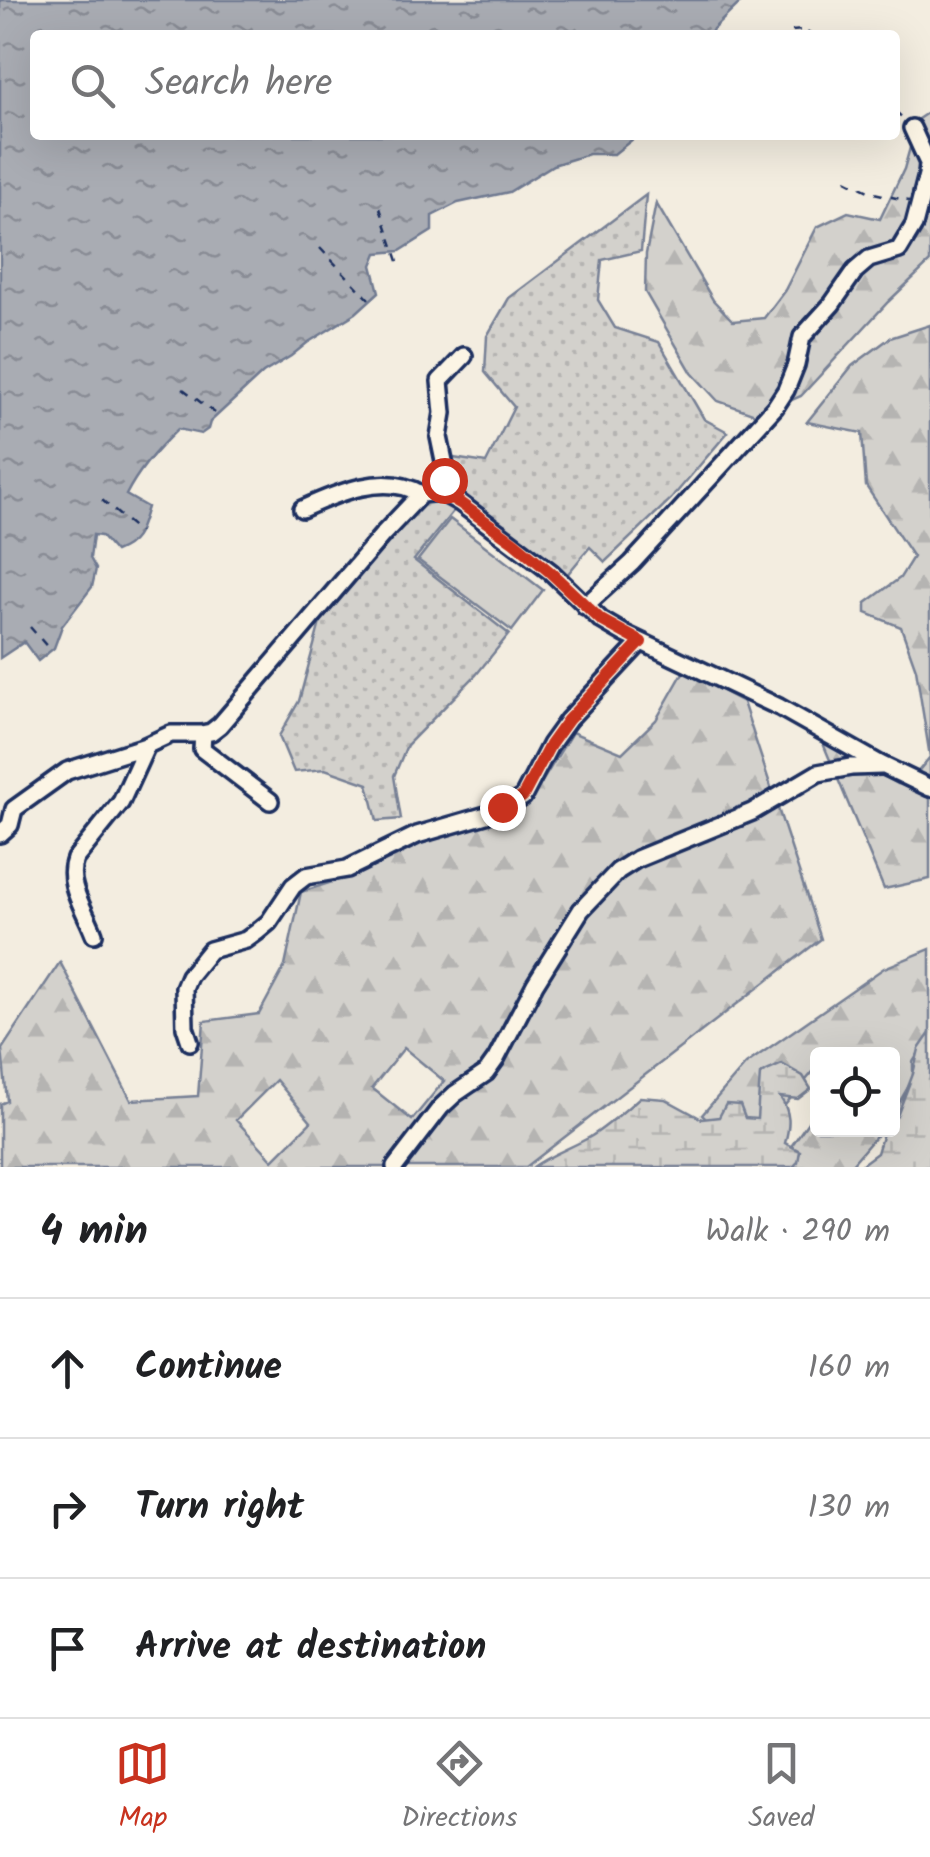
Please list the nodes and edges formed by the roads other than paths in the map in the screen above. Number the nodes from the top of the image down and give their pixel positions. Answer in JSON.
{"nodes":[{"id":1,"x":912,"y":128,"type":"dead end"},
{"id":2,"x":928,"y":152,"type":"edge"},
{"id":3,"x":464,"y":356,"type":"dead end"},
{"id":4,"x":441,"y":492,"type":"junction"},
{"id":5,"x":421,"y":494,"type":"junction"},
{"id":6,"x":302,"y":509,"type":"dead end"},
{"id":7,"x":585,"y":606,"type":"junction"},
{"id":8,"x":641,"y":642,"type":"junction"},
{"id":9,"x":203,"y":734,"type":"junction"},
{"id":10,"x":146,"y":745,"type":"junction"},
{"id":11,"x":885,"y":766,"type":"junction"},
{"id":12,"x":930,"y":788,"type":"edge"},
{"id":13,"x":270,"y":801,"type":"dead end"},
{"id":14,"x":0,"y":834,"type":"edge"},
{"id":15,"x":94,"y":934,"type":"dead end"},
{"id":16,"x":190,"y":1042,"type":"dead end"},
{"id":17,"x":395,"y":1167,"type":"edge"}],
"edges":[{"from":1,"to":2,"type":"street"},
{"from":2,"to":7,"type":"street"},
{"from":3,"to":4,"type":"street"},
{"from":4,"to":5,"type":"street"},
{"from":4,"to":7,"type":"street"},
{"from":5,"to":6,"type":"street"},
{"from":5,"to":9,"type":"street"},
{"from":7,"to":8,"type":"street"},
{"from":8,"to":11,"type":"street"},
{"from":8,"to":16,"type":"street"},
{"from":9,"to":10,"type":"street"},
{"from":9,"to":13,"type":"street"},
{"from":10,"to":14,"type":"street"},
{"from":10,"to":15,"type":"street"},
{"from":11,"to":12,"type":"street"},
{"from":11,"to":17,"type":"street"}]}
